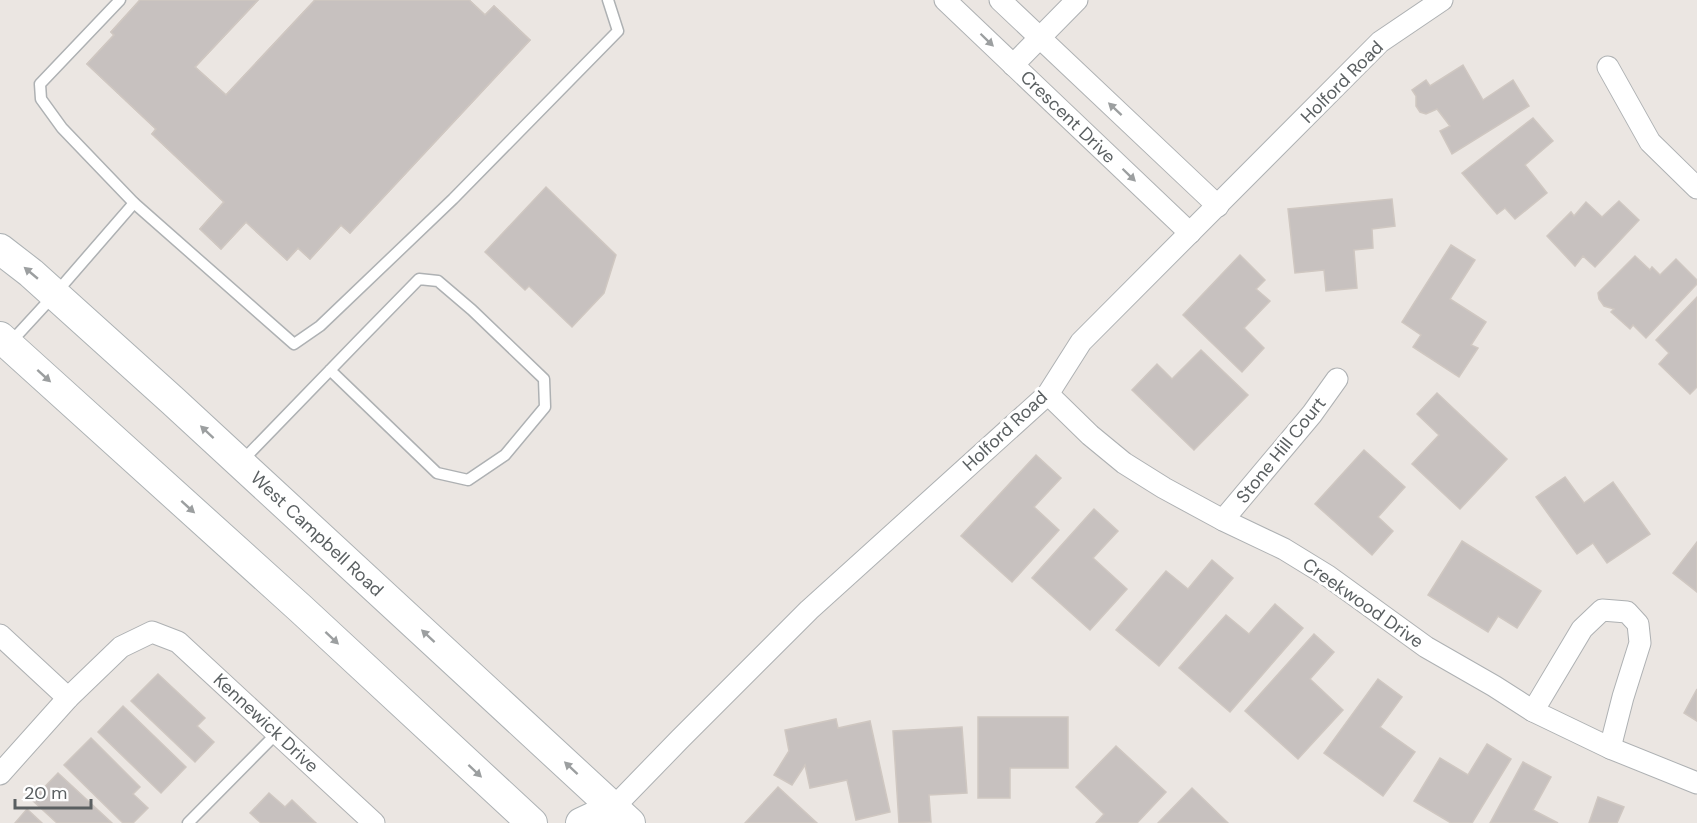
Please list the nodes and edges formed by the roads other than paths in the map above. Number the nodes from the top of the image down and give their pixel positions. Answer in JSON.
{"nodes":[{"id":1,"x":120,"y":0,"type":"edge"},
{"id":2,"x":608,"y":0,"type":"edge"},
{"id":3,"x":945,"y":0,"type":"edge"},
{"id":4,"x":1000,"y":0,"type":"edge"},
{"id":5,"x":1077,"y":0,"type":"edge"},
{"id":6,"x":1442,"y":0,"type":"edge"},
{"id":7,"x":1040,"y":38,"type":"junction"},
{"id":8,"x":1013,"y":65,"type":"junction"},
{"id":9,"x":1608,"y":67,"type":"dead end"},
{"id":10,"x":1697,"y":188,"type":"edge"},
{"id":11,"x":134,"y":203,"type":"junction"},
{"id":12,"x":1218,"y":206,"type":"junction"},
{"id":13,"x":1191,"y":233,"type":"junction"},
{"id":14,"x":0,"y":249,"type":"edge"},
{"id":15,"x":55,"y":294,"type":"junction"},
{"id":16,"x":4,"y":341,"type":"edge"},
{"id":17,"x":330,"y":370,"type":"junction"},
{"id":18,"x":1337,"y":379,"type":"dead end"},
{"id":19,"x":1048,"y":394,"type":"junction"},
{"id":20,"x":240,"y":463,"type":"junction"},
{"id":21,"x":1223,"y":520,"type":"junction"},
{"id":22,"x":0,"y":635,"type":"edge"},
{"id":23,"x":68,"y":698,"type":"junction"},
{"id":24,"x":1533,"y":711,"type":"junction"},
{"id":25,"x":277,"y":733,"type":"junction"},
{"id":26,"x":1610,"y":748,"type":"junction"},
{"id":27,"x":0,"y":774,"type":"edge"},
{"id":28,"x":1697,"y":783,"type":"edge"},
{"id":29,"x":617,"y":818,"type":"edge"},
{"id":30,"x":188,"y":823,"type":"edge"},
{"id":31,"x":374,"y":823,"type":"edge"},
{"id":32,"x":532,"y":823,"type":"edge"},
{"id":33,"x":581,"y":823,"type":"edge"}],
"edges":[{"from":1,"to":11,"type":"lane"},
{"from":2,"to":11,"type":"lane"},
{"from":3,"to":8,"type":"street","name":"Crescent Drive","one_way":true},
{"from":4,"to":7,"type":"street","name":"Crescent Drive"},
{"from":5,"to":7,"type":"street"},
{"from":6,"to":12,"type":"street","name":"Holford Road"},
{"from":7,"to":8,"type":"street"},
{"from":12,"to":7,"type":"street","name":"Crescent Drive","one_way":true},
{"from":8,"to":13,"type":"street","name":"Crescent Drive","one_way":true},
{"from":9,"to":10,"type":"street"},
{"from":11,"to":15,"type":"lane"},
{"from":12,"to":13,"type":"street","name":"Holford Road"},
{"from":13,"to":19,"type":"street","name":"Holford Road"},
{"from":15,"to":14,"type":"main road","name":"West Campbell Road","one_way":true},
{"from":15,"to":16,"type":"lane"},
{"from":20,"to":15,"type":"main road","name":"West Campbell Road","one_way":true},
{"from":16,"to":32,"type":"main road","one_way":true},
{"from":17,"to":17,"type":"lane"},
{"from":17,"to":20,"type":"lane"},
{"from":18,"to":21,"type":"street","name":"Stone Hill Court"},
{"from":19,"to":21,"type":"street","name":"Creekwood Drive"},
{"from":19,"to":29,"type":"street","name":"Holford Road"},
{"from":29,"to":20,"type":"main road","name":"West Campbell Road","one_way":true},
{"from":21,"to":24,"type":"street","name":"Creekwood Drive"},
{"from":22,"to":23,"type":"street"},
{"from":23,"to":25,"type":"street","name":"Kennewick Drive"},
{"from":23,"to":27,"type":"street"},
{"from":24,"to":26,"type":"street","name":"Creekwood Drive"},
{"from":24,"to":26,"type":"street"},
{"from":25,"to":30,"type":"lane"},
{"from":25,"to":31,"type":"street","name":"Kennewick Drive"},
{"from":26,"to":28,"type":"street","name":"Creekwood Drive"},
{"from":29,"to":33,"type":"main road","name":"Holford Road"}]}
